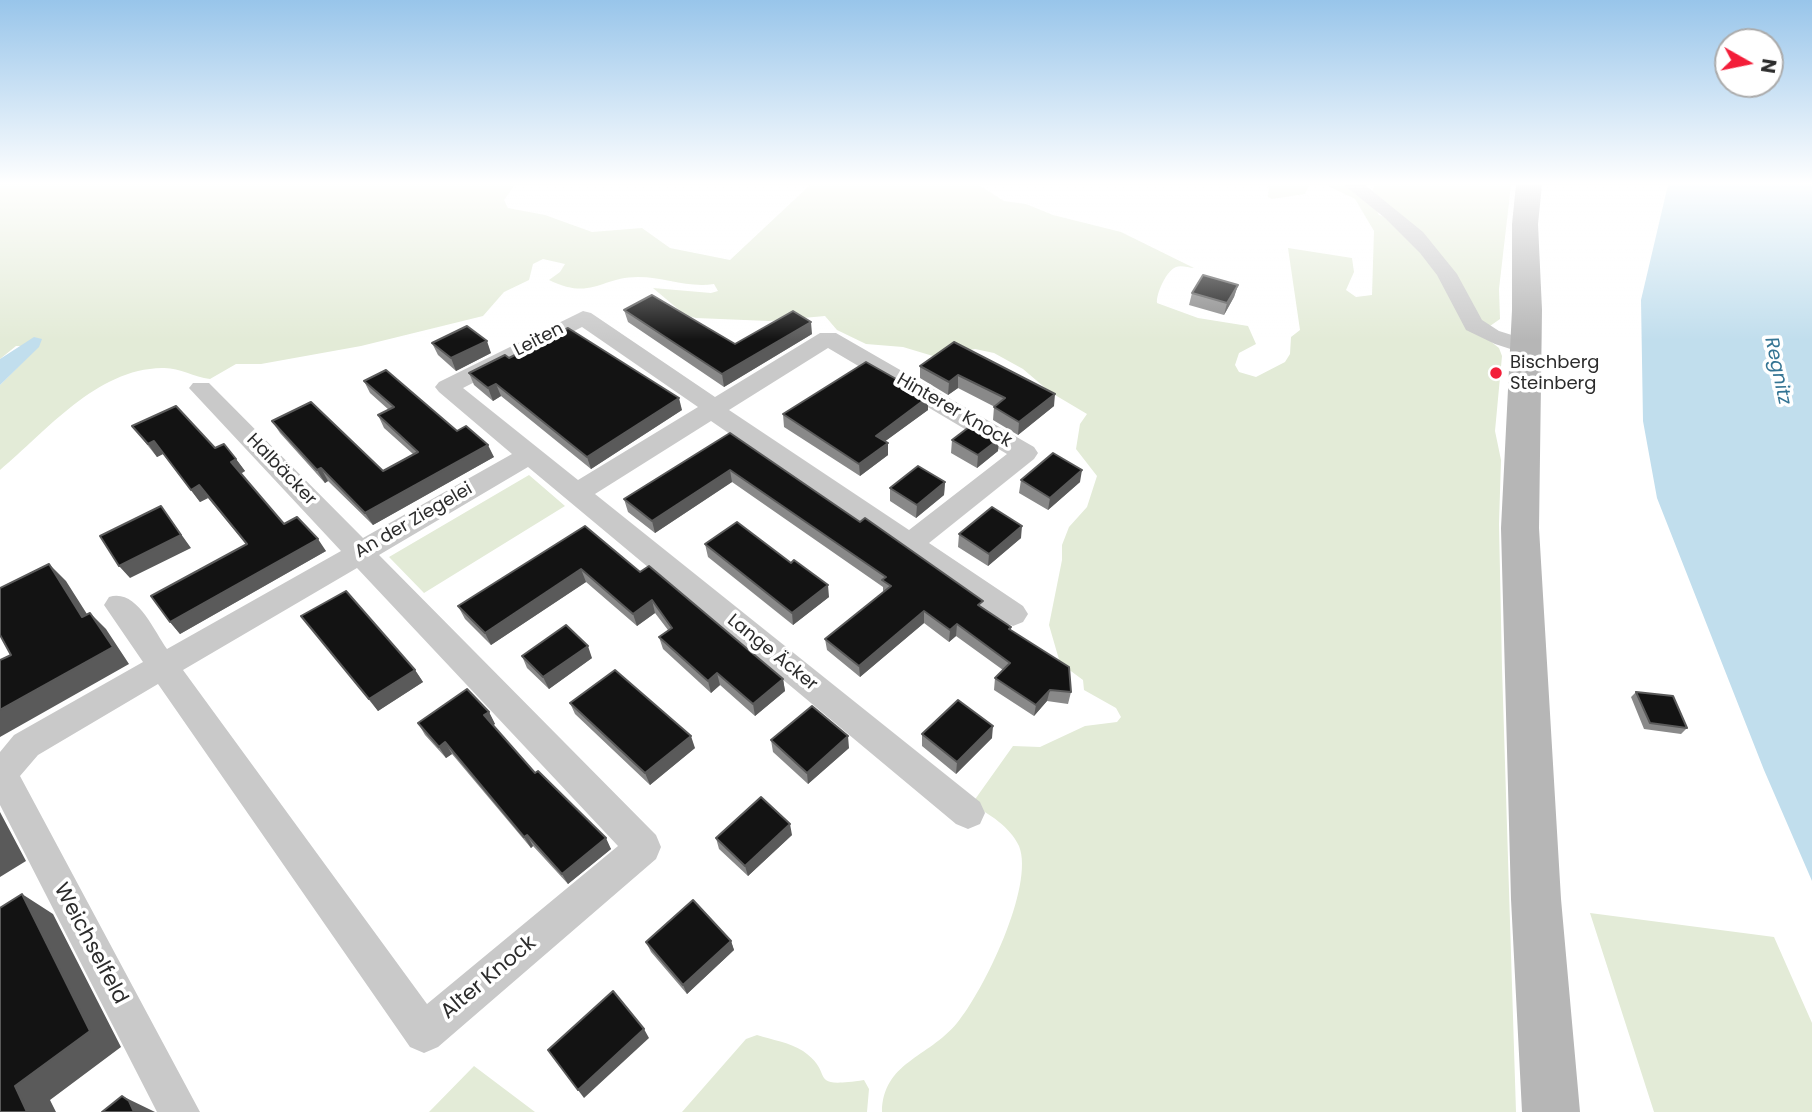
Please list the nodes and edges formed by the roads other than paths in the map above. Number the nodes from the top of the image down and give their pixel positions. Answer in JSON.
{"nodes":[{"id":1,"x":1414,"y":237,"type":"edge"},
{"id":2,"x":1525,"y":237,"type":"edge"},
{"id":3,"x":1526,"y":347,"type":"junction"},
{"id":4,"x":201,"y":387,"type":"dead end"},
{"id":5,"x":714,"y":409,"type":"junction"},
{"id":6,"x":530,"y":455,"type":"junction"},
{"id":7,"x":577,"y":493,"type":"junction"},
{"id":8,"x":910,"y":544,"type":"junction"},
{"id":9,"x":360,"y":552,"type":"junction"},
{"id":10,"x":119,"y":606,"type":"dead end"},
{"id":11,"x":1013,"y":614,"type":"dead end"},
{"id":12,"x":163,"y":666,"type":"junction"},
{"id":13,"x":1,"y":776,"type":"edge"},
{"id":14,"x":968,"y":813,"type":"dead end"},
{"id":15,"x":179,"y":1112,"type":"edge"},
{"id":16,"x":1551,"y":1112,"type":"edge"}],
"edges":[{"from":1,"to":3,"type":"street"},
{"from":2,"to":3,"type":"street"},
{"from":3,"to":16,"type":"street"},
{"from":4,"to":9,"type":"street","name":"Halbäcker"},
{"from":5,"to":6,"type":"street","name":"Leiten"},
{"from":5,"to":7,"type":"street"},
{"from":5,"to":8,"type":"street"},
{"from":5,"to":8,"type":"street","name":"Hinterer Knock"},
{"from":6,"to":7,"type":"street"},
{"from":6,"to":9,"type":"street","name":"An der Ziegelei"},
{"from":7,"to":14,"type":"street","name":"Lange Äcker"},
{"from":8,"to":11,"type":"street"},
{"from":9,"to":12,"type":"street","name":"An der Ziegelei"},
{"from":9,"to":12,"type":"street","name":"Alter Knock"},
{"from":10,"to":12,"type":"street","name":"Alter Knock"},
{"from":12,"to":13,"type":"street","name":"An der Ziegelei"},
{"from":13,"to":15,"type":"street","name":"Weichselfeld"}]}
